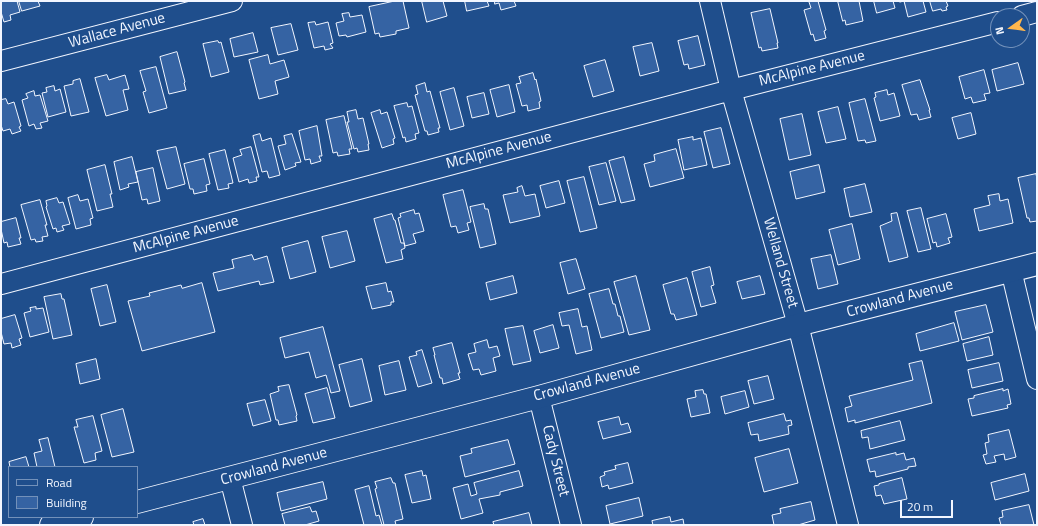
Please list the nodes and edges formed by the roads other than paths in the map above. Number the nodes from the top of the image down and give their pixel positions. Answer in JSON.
{"nodes":[{"id":1,"x":232,"y":1,"type":"edge"},
{"id":2,"x":710,"y":1,"type":"edge"},
{"id":3,"x":990,"y":24,"type":"edge"},
{"id":4,"x":1,"y":61,"type":"edge"},
{"id":5,"x":731,"y":90,"type":"junction"},
{"id":6,"x":1037,"y":264,"type":"edge"},
{"id":7,"x":1011,"y":270,"type":"junction"},
{"id":8,"x":1,"y":284,"type":"edge"},
{"id":9,"x":798,"y":326,"type":"junction"},
{"id":10,"x":1037,"y":379,"type":"edge"},
{"id":11,"x":539,"y":397,"type":"junction"},
{"id":12,"x":230,"y":478,"type":"junction"},
{"id":13,"x":138,"y":502,"type":"edge"},
{"id":14,"x":78,"y":518,"type":"edge"},
{"id":15,"x":51,"y":525,"type":"edge"},
{"id":16,"x":242,"y":525,"type":"edge"},
{"id":17,"x":571,"y":525,"type":"edge"},
{"id":18,"x":848,"y":525,"type":"edge"}],
"edges":[{"from":1,"to":4,"type":"street","name":"Wallace Avenue"},
{"from":2,"to":5,"type":"street","name":"Welland Street"},
{"from":3,"to":5,"type":"street","name":"McAlpine Avenue"},
{"from":5,"to":8,"type":"street","name":"McAlpine Avenue"},
{"from":5,"to":9,"type":"street","name":"Welland Street"},
{"from":6,"to":7,"type":"main road","name":"Crowland Avenue"},
{"from":7,"to":9,"type":"main road","name":"Crowland Avenue"},
{"from":7,"to":10,"type":"street"},
{"from":9,"to":11,"type":"main road","name":"Crowland Avenue"},
{"from":9,"to":18,"type":"street","name":"Welland Street"},
{"from":11,"to":12,"type":"main road","name":"Crowland Avenue"},
{"from":11,"to":17,"type":"street","name":"Cady Street"},
{"from":12,"to":13,"type":"main road","name":"Crowland Avenue"},
{"from":12,"to":16,"type":"street"},
{"from":14,"to":15,"type":"main road"}]}
